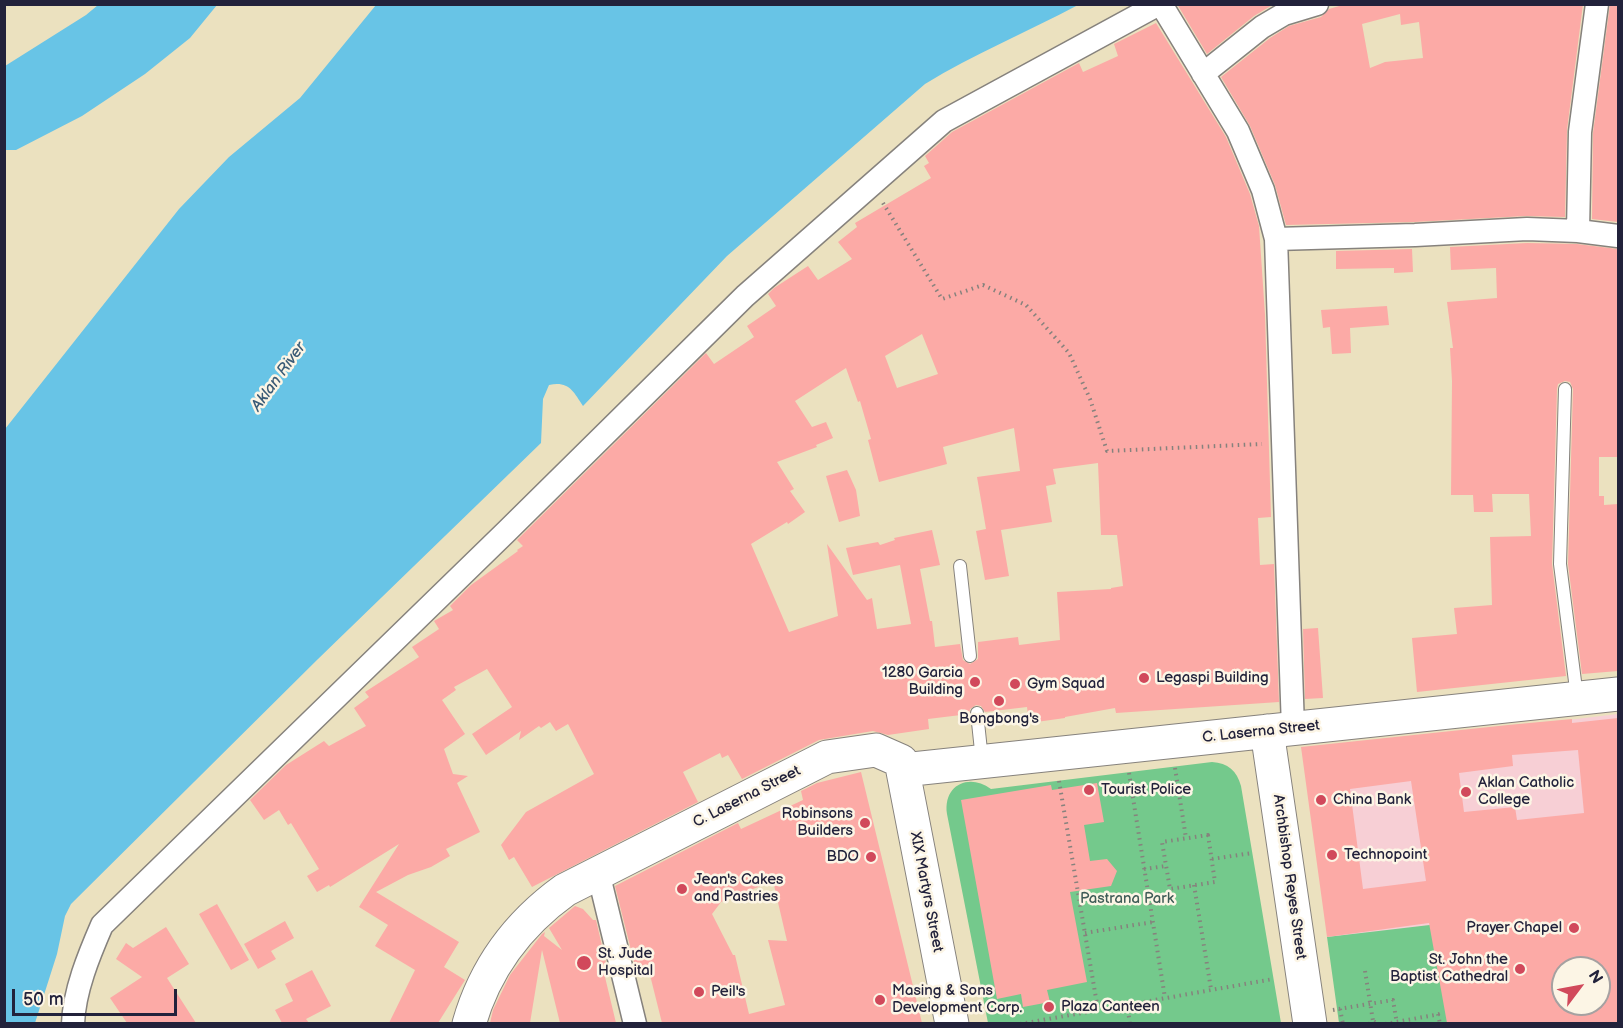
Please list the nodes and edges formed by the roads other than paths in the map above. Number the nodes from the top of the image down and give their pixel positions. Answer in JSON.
{"nodes":[{"id":1,"x":1160,"y":4,"type":"edge"},
{"id":2,"x":1317,"y":4,"type":"edge"},
{"id":3,"x":1597,"y":4,"type":"edge"},
{"id":4,"x":1203,"y":74,"type":"junction"},
{"id":5,"x":1578,"y":231,"type":"junction"},
{"id":6,"x":1618,"y":236,"type":"edge"},
{"id":7,"x":1276,"y":239,"type":"junction"},
{"id":8,"x":1565,"y":389,"type":"dead end"},
{"id":9,"x":960,"y":566,"type":"dead end"},
{"id":10,"x":970,"y":656,"type":"dead end"},
{"id":11,"x":1618,"y":694,"type":"edge"},
{"id":12,"x":1577,"y":698,"type":"junction"},
{"id":13,"x":976,"y":713,"type":"dead end"},
{"id":14,"x":1280,"y":730,"type":"junction"},
{"id":15,"x":982,"y":762,"type":"junction"},
{"id":16,"x":902,"y":765,"type":"junction"},
{"id":17,"x":598,"y":872,"type":"junction"},
{"id":18,"x":73,"y":1023,"type":"edge"},
{"id":19,"x":469,"y":1023,"type":"edge"},
{"id":20,"x":635,"y":1023,"type":"edge"},
{"id":21,"x":951,"y":1023,"type":"edge"},
{"id":22,"x":1310,"y":1023,"type":"edge"}],
"edges":[{"from":1,"to":4,"type":"street"},
{"from":1,"to":18,"type":"street"},
{"from":2,"to":4,"type":"street"},
{"from":3,"to":5,"type":"street"},
{"from":4,"to":7,"type":"street"},
{"from":5,"to":6,"type":"street"},
{"from":5,"to":7,"type":"street"},
{"from":7,"to":14,"type":"street"},
{"from":8,"to":12,"type":"lane"},
{"from":9,"to":10,"type":"lane"},
{"from":11,"to":12,"type":"street","name":"C. Laserna Street"},
{"from":12,"to":14,"type":"street","name":"C. Laserna Street"},
{"from":13,"to":15,"type":"lane"},
{"from":14,"to":15,"type":"street","name":"C. Laserna Street"},
{"from":14,"to":22,"type":"street","name":"Archbishop Reyes Street"},
{"from":15,"to":16,"type":"street","name":"C. Laserna Street"},
{"from":16,"to":17,"type":"street","name":"C. Laserna Street"},
{"from":16,"to":21,"type":"street","name":"XIX Martyrs Street"},
{"from":17,"to":19,"type":"street","name":"C. Laserna Street"},
{"from":17,"to":20,"type":"street"}]}
